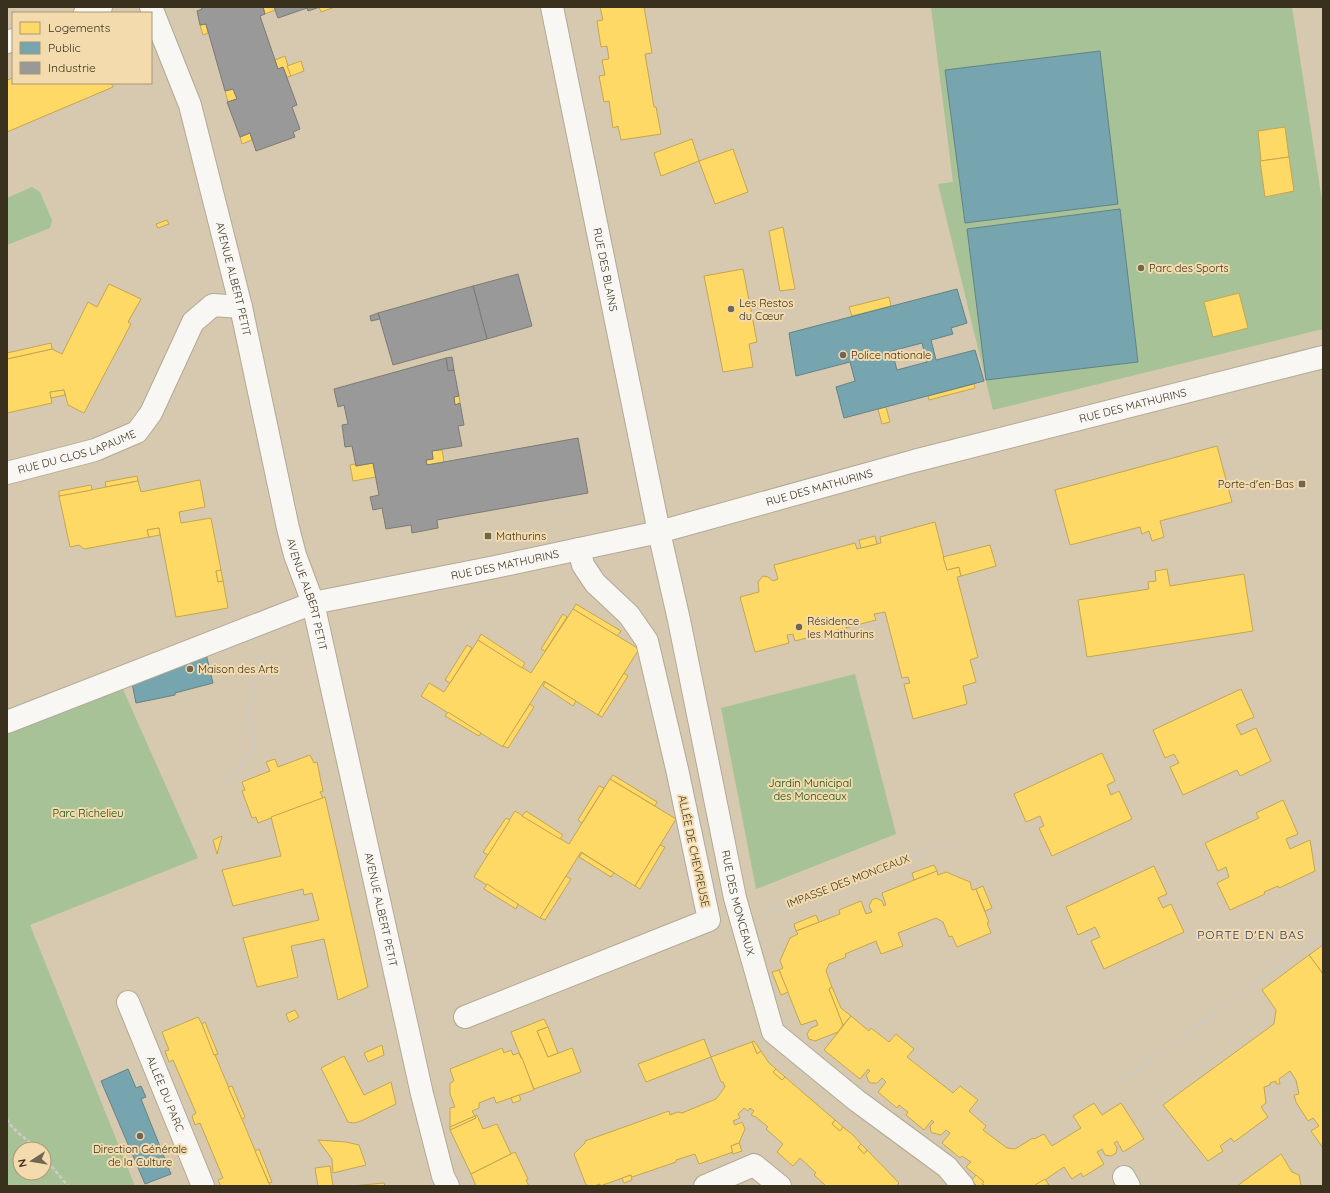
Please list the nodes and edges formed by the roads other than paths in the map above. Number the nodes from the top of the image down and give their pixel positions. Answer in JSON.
{"nodes":[{"id":1,"x":101,"y":7,"type":"edge"},
{"id":2,"x":151,"y":7,"type":"edge"},
{"id":3,"x":552,"y":7,"type":"edge"},
{"id":4,"x":88,"y":12,"type":"edge"},
{"id":5,"x":240,"y":307,"type":"junction"},
{"id":6,"x":1323,"y":357,"type":"edge"},
{"id":7,"x":7,"y":473,"type":"edge"},
{"id":8,"x":659,"y":532,"type":"junction"},
{"id":9,"x":579,"y":548,"type":"junction"},
{"id":10,"x":313,"y":603,"type":"junction"},
{"id":11,"x":7,"y":722,"type":"edge"},
{"id":12,"x":128,"y":1002,"type":"dead end"},
{"id":13,"x":465,"y":1017,"type":"dead end"},
{"id":14,"x":203,"y":1186,"type":"edge"},
{"id":15,"x":448,"y":1186,"type":"edge"},
{"id":16,"x":704,"y":1186,"type":"edge"},
{"id":17,"x":780,"y":1186,"type":"edge"},
{"id":18,"x":963,"y":1186,"type":"edge"}],
"edges":[{"from":1,"to":4,"type":"street"},
{"from":2,"to":5,"type":"street","name":"AVENUE ALBERT PETIT"},
{"from":3,"to":8,"type":"street","name":"RUE DES BLAINS"},
{"from":5,"to":7,"type":"street","name":"RUE DU CLOS LAPAUME"},
{"from":5,"to":10,"type":"street","name":"AVENUE ALBERT PETIT"},
{"from":6,"to":8,"type":"street","name":"RUE DES MATHURINS"},
{"from":8,"to":9,"type":"street","name":"RUE DES MATHURINS"},
{"from":8,"to":18,"type":"street","name":"RUE DES MONCEAUX"},
{"from":9,"to":10,"type":"street","name":"RUE DES MATHURINS"},
{"from":9,"to":13,"type":"street","name":"ALLÉE DE CHEVREUSE"},
{"from":10,"to":11,"type":"street","name":"RUE DES MATHURINS"},
{"from":10,"to":15,"type":"street","name":"AVENUE ALBERT PETIT"},
{"from":12,"to":14,"type":"street","name":"ALLÉE DU PARC"},
{"from":16,"to":17,"type":"street"}]}
